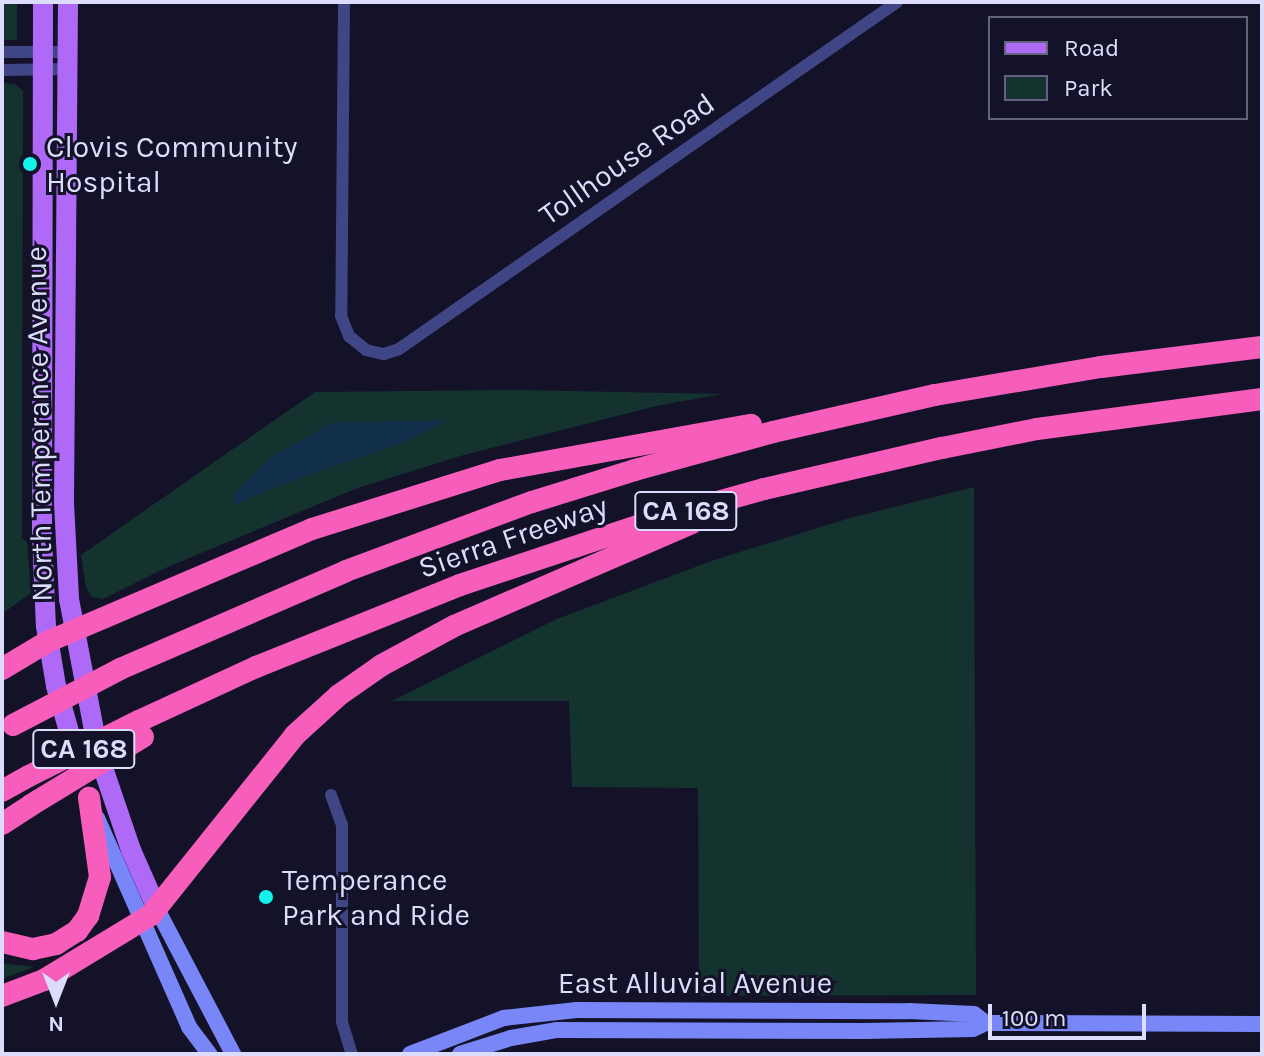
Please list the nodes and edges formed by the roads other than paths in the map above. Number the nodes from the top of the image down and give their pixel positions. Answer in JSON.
{"nodes":[{"id":1,"x":43,"y":2,"type":"edge"},
{"id":2,"x":68,"y":2,"type":"edge"},
{"id":3,"x":344,"y":2,"type":"edge"},
{"id":4,"x":897,"y":2,"type":"edge"},
{"id":5,"x":2,"y":52,"type":"edge"},
{"id":6,"x":43,"y":60,"type":"junction"},
{"id":7,"x":68,"y":60,"type":"junction"},
{"id":8,"x":2,"y":70,"type":"edge"},
{"id":9,"x":1262,"y":347,"type":"edge"},
{"id":10,"x":1262,"y":399,"type":"edge"},
{"id":11,"x":844,"y":415,"type":"junction"},
{"id":12,"x":942,"y":448,"type":"junction"},
{"id":13,"x":73,"y":630,"type":"junction"},
{"id":14,"x":47,"y":642,"type":"junction"},
{"id":15,"x":2,"y":669,"type":"edge"},
{"id":16,"x":8,"y":729,"type":"edge"},
{"id":17,"x":141,"y":729,"type":"junction"},
{"id":18,"x":2,"y":791,"type":"edge"},
{"id":19,"x":331,"y":795,"type":"dead end"},
{"id":20,"x":89,"y":798,"type":"junction"},
{"id":21,"x":2,"y":824,"type":"edge"},
{"id":22,"x":149,"y":915,"type":"junction"},
{"id":23,"x":2,"y":942,"type":"edge"},
{"id":24,"x":2,"y":996,"type":"edge"},
{"id":25,"x":986,"y":1023,"type":"junction"},
{"id":26,"x":1262,"y":1024,"type":"edge"},
{"id":27,"x":209,"y":1054,"type":"edge"},
{"id":28,"x":233,"y":1054,"type":"edge"},
{"id":29,"x":352,"y":1054,"type":"edge"},
{"id":30,"x":410,"y":1054,"type":"edge"},
{"id":31,"x":460,"y":1054,"type":"edge"}],
"edges":[{"from":1,"to":6,"type":"main road","name":"North Temperance Avenue"},
{"from":2,"to":7,"type":"main road","name":"North Temperance Avenue"},
{"from":3,"to":4,"type":"street","name":"Tollhouse Road"},
{"from":5,"to":6,"type":"street"},
{"from":6,"to":7,"type":"street"},
{"from":6,"to":8,"type":"street"},
{"from":6,"to":14,"type":"main road","name":"North Temperance Avenue"},
{"from":7,"to":13,"type":"main road","name":"North Temperance Avenue"},
{"from":9,"to":11,"type":"highway","name":"Sierra Freeway","number":"CA 168"},
{"from":10,"to":12,"type":"highway","name":"Sierra Freeway","number":"CA 168"},
{"from":11,"to":13,"type":"highway"},
{"from":11,"to":16,"type":"highway","name":"Sierra Freeway","number":"CA 168","bridge":true},
{"from":12,"to":17,"type":"highway","name":"Sierra Freeway","number":"CA 168"},
{"from":12,"to":22,"type":"highway"},
{"from":13,"to":14,"type":"highway"},
{"from":13,"to":22,"type":"main road","name":"North Temperance Avenue"},
{"from":14,"to":15,"type":"highway"},
{"from":14,"to":20,"type":"main road","name":"North Temperance Avenue"},
{"from":17,"to":18,"type":"highway","number":"CA 168","bridge":true},
{"from":17,"to":21,"type":"highway","bridge":true},
{"from":19,"to":29,"type":"street"},
{"from":20,"to":22,"type":"street","name":"North Temperance Avenue"},
{"from":20,"to":23,"type":"highway"},
{"from":22,"to":24,"type":"highway"},
{"from":22,"to":27,"type":"street","name":"North Temperance Avenue"},
{"from":22,"to":28,"type":"street","name":"North Temperance Avenue"},
{"from":25,"to":26,"type":"street","name":"East Alluvial Avenue"},
{"from":25,"to":30,"type":"street","name":"East Alluvial Avenue"},
{"from":25,"to":31,"type":"street","name":"East Alluvial Avenue"}]}
